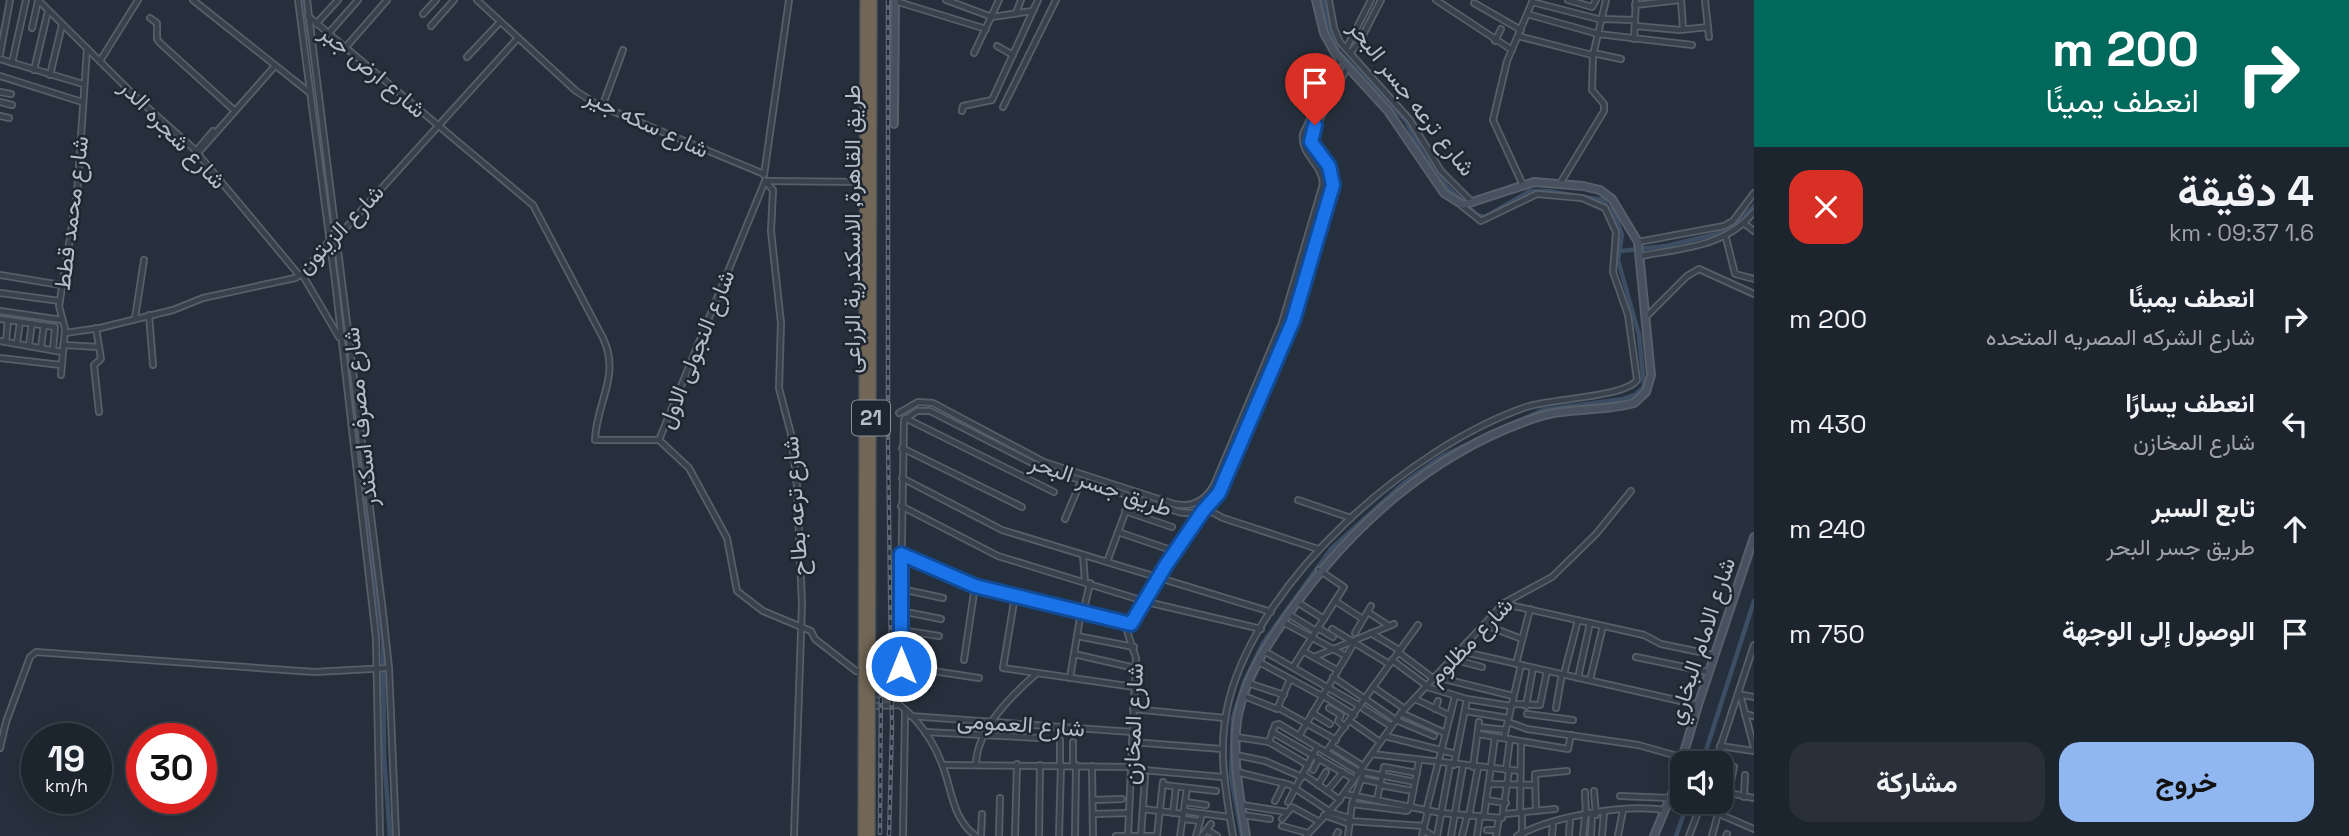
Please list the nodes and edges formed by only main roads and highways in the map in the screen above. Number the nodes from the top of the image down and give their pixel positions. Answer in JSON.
{"nodes":[{"id":1,"x":864,"y":0,"type":"edge"},
{"id":2,"x":872,"y":0,"type":"edge"},
{"id":3,"x":863,"y":836,"type":"edge"},
{"id":4,"x":870,"y":836,"type":"edge"}],
"edges":[{"from":1,"to":3,"type":"highway","name":"طريق القاهرة, الاسكندرية الزراعى","number":"21"},
{"from":2,"to":4,"type":"highway","name":"طريق القاهرة, الاسكندرية الزراعى","number":"21"}]}
